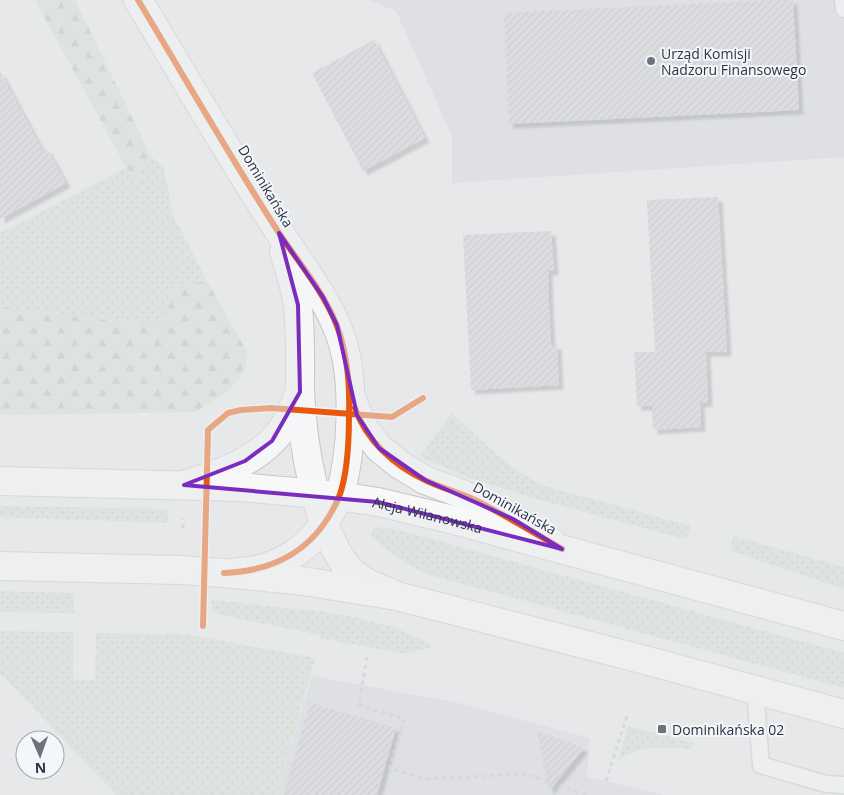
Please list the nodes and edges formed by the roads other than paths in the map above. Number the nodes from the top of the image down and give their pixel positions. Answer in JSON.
{"nodes":[{"id":1,"x":138,"y":0,"type":"edge"},
{"id":2,"x":843,"y":0,"type":"edge"},
{"id":3,"x":844,"y":9,"type":"edge"},
{"id":4,"x":280,"y":233,"type":"junction"},
{"id":5,"x":300,"y":392,"type":"junction"},
{"id":6,"x":350,"y":394,"type":"junction"},
{"id":7,"x":0,"y":481,"type":"edge"},
{"id":8,"x":184,"y":485,"type":"junction"},
{"id":9,"x":327,"y":495,"type":"junction"},
{"id":10,"x":324,"y":524,"type":"junction"},
{"id":11,"x":562,"y":549,"type":"junction"},
{"id":12,"x":0,"y":566,"type":"edge"},
{"id":13,"x":224,"y":573,"type":"junction"},
{"id":14,"x":397,"y":596,"type":"junction"},
{"id":15,"x":844,"y":626,"type":"edge"},
{"id":16,"x":755,"y":690,"type":"junction"},
{"id":17,"x":844,"y":714,"type":"edge"},
{"id":18,"x":844,"y":785,"type":"edge"}],
"edges":[{"from":1,"to":4,"type":"street","name":"Dominikańska"},
{"from":2,"to":3,"type":"lane"},
{"from":4,"to":5,"type":"street","name":"Dominikańska"},
{"from":4,"to":6,"type":"street","name":"Dominikańska"},
{"from":5,"to":8,"type":"street","name":"Dominikańska"},
{"from":5,"to":9,"type":"street","name":"Dominikańska"},
{"from":6,"to":9,"type":"street","name":"Dominikańska"},
{"from":6,"to":11,"type":"street","name":"Dominikańska"},
{"from":7,"to":8,"type":"main road","name":"Aleja Wilanowska"},
{"from":8,"to":9,"type":"main road","name":"Aleja Wilanowska"},
{"from":9,"to":10,"type":"street","name":"Dominikańska"},
{"from":9,"to":11,"type":"main road","name":"Aleja Wilanowska"},
{"from":10,"to":13,"type":"street"},
{"from":10,"to":14,"type":"street","name":"Dominikańska"},
{"from":11,"to":15,"type":"main road","name":"Aleja Wilanowska"},
{"from":12,"to":13,"type":"main road"},
{"from":13,"to":14,"type":"main road"},
{"from":14,"to":16,"type":"main road"},
{"from":16,"to":17,"type":"main road"},
{"from":16,"to":18,"type":"lane"}]}
